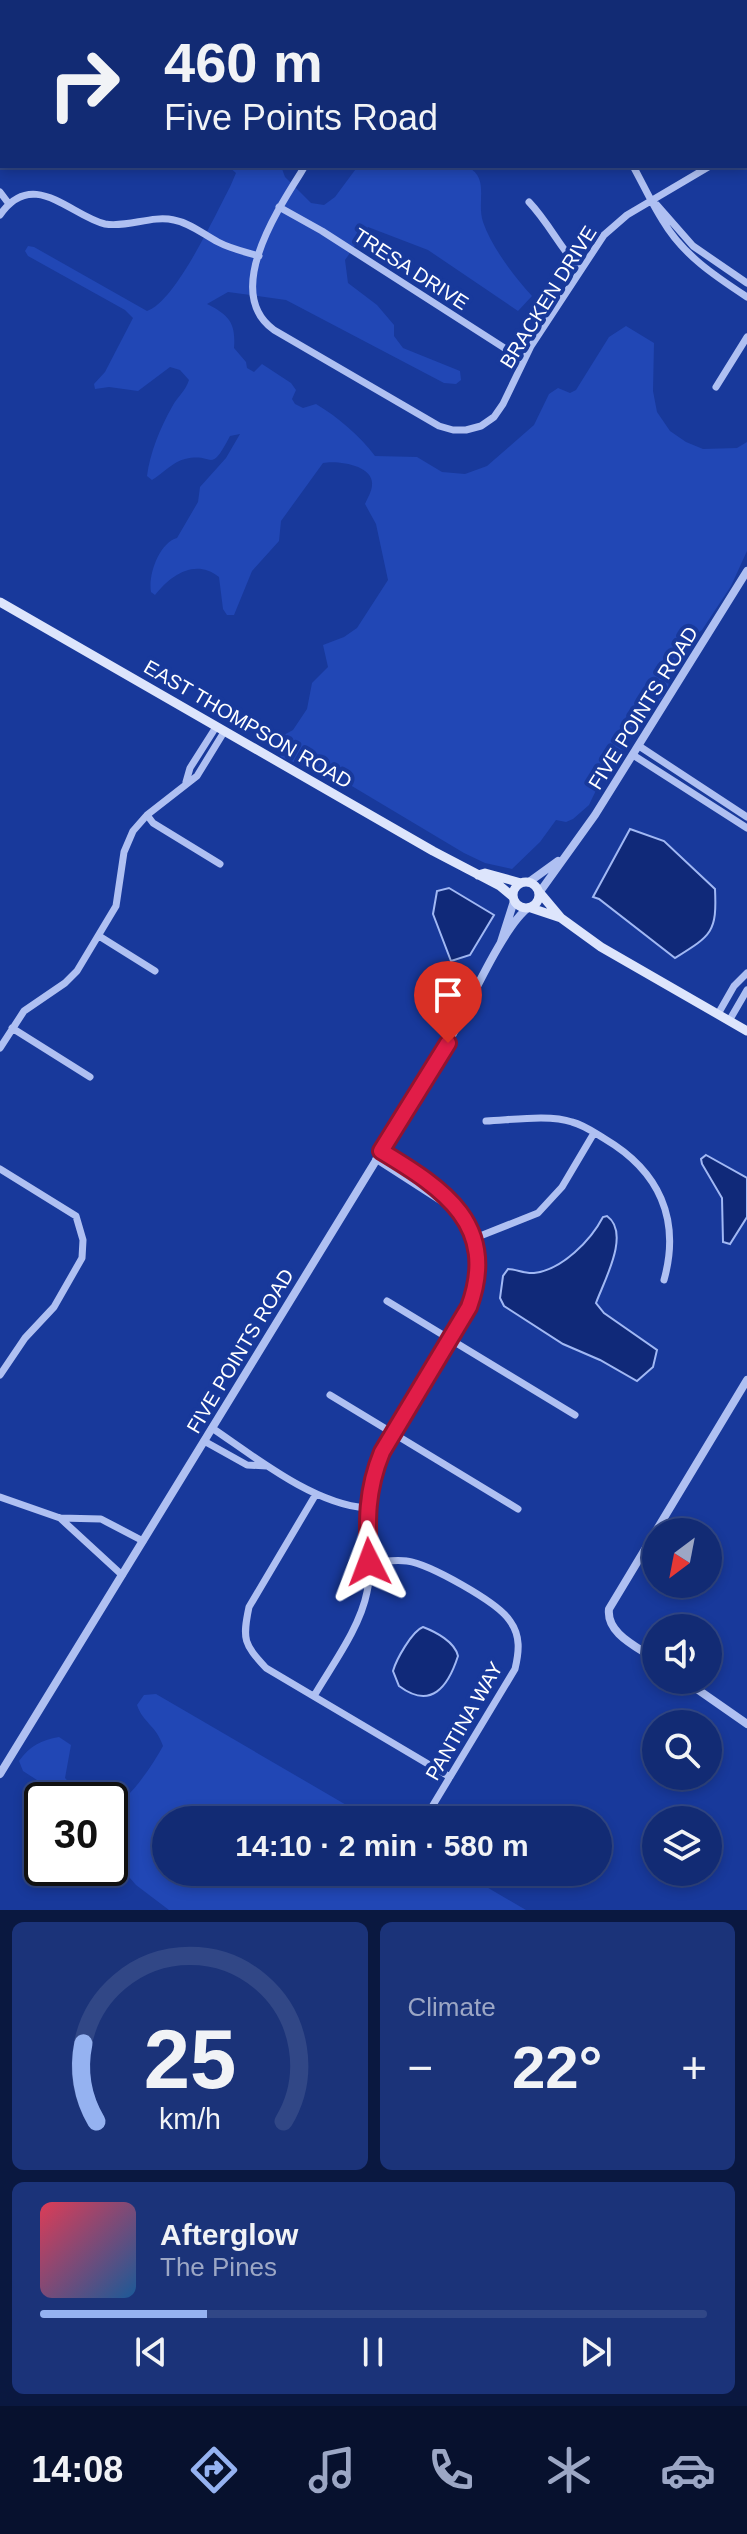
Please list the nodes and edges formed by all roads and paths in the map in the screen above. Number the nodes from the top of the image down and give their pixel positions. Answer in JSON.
{"nodes":[{"id":1,"x":304,"y":168,"type":"edge"},
{"id":2,"x":634,"y":168,"type":"edge"},
{"id":3,"x":707,"y":168,"type":"edge"},
{"id":4,"x":0,"y":192,"type":"edge"},
{"id":5,"x":653,"y":200,"type":"junction"},
{"id":6,"x":529,"y":202,"type":"dead end"},
{"id":7,"x":9,"y":204,"type":"junction"},
{"id":8,"x":279,"y":207,"type":"junction"},
{"id":9,"x":0,"y":215,"type":"edge"},
{"id":10,"x":259,"y":256,"type":"junction"},
{"id":11,"x":580,"y":269,"type":"junction"},
{"id":12,"x":747,"y":283,"type":"edge"},
{"id":13,"x":747,"y":297,"type":"edge"},
{"id":14,"x":747,"y":337,"type":"edge"},
{"id":15,"x":523,"y":360,"type":"junction"},
{"id":16,"x":716,"y":387,"type":"dead end"},
{"id":17,"x":747,"y":571,"type":"edge"},
{"id":18,"x":0,"y":602,"type":"edge"},
{"id":19,"x":220,"y":729,"type":"junction"},
{"id":20,"x":636,"y":751,"type":"junction"},
{"id":21,"x":687,"y":777,"type":"junction"},
{"id":22,"x":682,"y":785,"type":"junction"},
{"id":23,"x":147,"y":815,"type":"junction"},
{"id":24,"x":747,"y":817,"type":"edge"},
{"id":25,"x":747,"y":828,"type":"edge"},
{"id":26,"x":562,"y":858,"type":"junction"},
{"id":27,"x":220,"y":864,"type":"dead end"},
{"id":28,"x":478,"y":875,"type":"junction"},
{"id":29,"x":525,"y":882,"type":"junction"},
{"id":30,"x":540,"y":893,"type":"junction"},
{"id":31,"x":514,"y":899,"type":"junction"},
{"id":32,"x":530,"y":908,"type":"junction"},
{"id":33,"x":561,"y":918,"type":"junction"},
{"id":34,"x":99,"y":936,"type":"junction"},
{"id":35,"x":501,"y":942,"type":"junction"},
{"id":36,"x":155,"y":971,"type":"dead end"},
{"id":37,"x":747,"y":973,"type":"edge"},
{"id":38,"x":747,"y":990,"type":"edge"},
{"id":39,"x":718,"y":1014,"type":"junction"},
{"id":40,"x":729,"y":1021,"type":"junction"},
{"id":41,"x":12,"y":1028,"type":"junction"},
{"id":42,"x":747,"y":1031,"type":"edge"},
{"id":43,"x":0,"y":1048,"type":"edge"},
{"id":44,"x":90,"y":1077,"type":"dead end"},
{"id":45,"x":486,"y":1121,"type":"dead end"},
{"id":46,"x":594,"y":1133,"type":"junction"},
{"id":47,"x":379,"y":1155,"type":"junction"},
{"id":48,"x":0,"y":1169,"type":"edge"},
{"id":49,"x":475,"y":1238,"type":"junction"},
{"id":50,"x":664,"y":1280,"type":"dead end"},
{"id":51,"x":387,"y":1301,"type":"dead end"},
{"id":52,"x":450,"y":1339,"type":"junction"},
{"id":53,"x":0,"y":1375,"type":"edge"},
{"id":54,"x":747,"y":1380,"type":"edge"},
{"id":55,"x":330,"y":1395,"type":"dead end"},
{"id":56,"x":575,"y":1415,"type":"dead end"},
{"id":57,"x":212,"y":1428,"type":"junction"},
{"id":58,"x":393,"y":1433,"type":"junction"},
{"id":59,"x":204,"y":1441,"type":"junction"},
{"id":60,"x":269,"y":1466,"type":"junction"},
{"id":61,"x":316,"y":1494,"type":"junction"},
{"id":62,"x":0,"y":1497,"type":"edge"},
{"id":63,"x":366,"y":1508,"type":"junction"},
{"id":64,"x":518,"y":1509,"type":"dead end"},
{"id":65,"x":60,"y":1518,"type":"junction"},
{"id":66,"x":143,"y":1541,"type":"junction"},
{"id":67,"x":369,"y":1562,"type":"junction"},
{"id":68,"x":122,"y":1575,"type":"junction"},
{"id":69,"x":642,"y":1650,"type":"edge"},
{"id":70,"x":704,"y":1694,"type":"edge"},
{"id":71,"x":314,"y":1696,"type":"junction"},
{"id":72,"x":747,"y":1724,"type":"edge"},
{"id":73,"x":0,"y":1774,"type":"edge"},
{"id":74,"x":450,"y":1777,"type":"junction"},
{"id":75,"x":432,"y":1806,"type":"edge"}],
"edges":[{"from":1,"to":8,"type":"street"},
{"from":2,"to":5,"type":"street"},
{"from":3,"to":5,"type":"street","name":"BRACKEN DRIVE"},
{"from":4,"to":7,"type":"street"},
{"from":5,"to":11,"type":"street","name":"BRACKEN DRIVE"},
{"from":5,"to":12,"type":"street"},
{"from":5,"to":13,"type":"street"},
{"from":6,"to":11,"type":"street"},
{"from":7,"to":9,"type":"street"},
{"from":7,"to":10,"type":"street"},
{"from":8,"to":10,"type":"street"},
{"from":8,"to":15,"type":"street","name":"TRESA DRIVE"},
{"from":10,"to":15,"type":"street","name":"BRACKEN DRIVE"},
{"from":11,"to":15,"type":"street","name":"BRACKEN DRIVE"},
{"from":14,"to":16,"type":"street"},
{"from":17,"to":20,"type":"street","name":"FIVE POINTS ROAD"},
{"from":18,"to":19,"type":"main road","name":"EAST THOMPSON ROAD"},
{"from":19,"to":23,"type":"street"},
{"from":19,"to":28,"type":"main road","name":"EAST THOMPSON ROAD"},
{"from":20,"to":21,"type":"street"},
{"from":20,"to":22,"type":"street"},
{"from":20,"to":26,"type":"street","name":"FIVE POINTS ROAD"},
{"from":21,"to":22,"type":"street"},
{"from":21,"to":24,"type":"street"},
{"from":22,"to":25,"type":"street"},
{"from":23,"to":27,"type":"street"},
{"from":23,"to":34,"type":"street"},
{"from":26,"to":29,"type":"street","name":"FIVE POINTS ROAD"},
{"from":26,"to":30,"type":"street","name":"FIVE POINTS ROAD"},
{"from":28,"to":29,"type":"main road","name":"EAST THOMPSON ROAD"},
{"from":28,"to":31,"type":"main road","name":"EAST THOMPSON ROAD"},
{"from":29,"to":30,"type":"main road"},
{"from":29,"to":31,"type":"main road"},
{"from":30,"to":32,"type":"main road"},
{"from":30,"to":33,"type":"main road"},
{"from":31,"to":32,"type":"main road"},
{"from":31,"to":35,"type":"street","name":"FIVE POINTS ROAD"},
{"from":32,"to":33,"type":"main road"},
{"from":32,"to":35,"type":"street","name":"FIVE POINTS ROAD"},
{"from":33,"to":39,"type":"main road"},
{"from":34,"to":36,"type":"street"},
{"from":34,"to":41,"type":"street"},
{"from":35,"to":47,"type":"street","name":"FIVE POINTS ROAD"},
{"from":37,"to":39,"type":"street"},
{"from":38,"to":40,"type":"street"},
{"from":39,"to":40,"type":"main road"},
{"from":40,"to":42,"type":"main road"},
{"from":41,"to":43,"type":"street"},
{"from":41,"to":44,"type":"street"},
{"from":45,"to":46,"type":"street"},
{"from":46,"to":49,"type":"street"},
{"from":46,"to":50,"type":"street"},
{"from":47,"to":49,"type":"street"},
{"from":47,"to":57,"type":"street","name":"FIVE POINTS ROAD"},
{"from":48,"to":53,"type":"street"},
{"from":49,"to":52,"type":"street"},
{"from":51,"to":52,"type":"street"},
{"from":52,"to":56,"type":"street"},
{"from":52,"to":58,"type":"street"},
{"from":54,"to":69,"type":"street"},
{"from":55,"to":58,"type":"street"},
{"from":57,"to":59,"type":"street","name":"FIVE POINTS ROAD"},
{"from":57,"to":60,"type":"street"},
{"from":58,"to":63,"type":"street"},
{"from":58,"to":64,"type":"street"},
{"from":59,"to":60,"type":"street"},
{"from":59,"to":66,"type":"street","name":"FIVE POINTS ROAD"},
{"from":60,"to":61,"type":"street"},
{"from":61,"to":63,"type":"street"},
{"from":61,"to":71,"type":"street"},
{"from":62,"to":65,"type":"street"},
{"from":63,"to":67,"type":"street"},
{"from":65,"to":66,"type":"street"},
{"from":65,"to":68,"type":"street"},
{"from":66,"to":68,"type":"street","name":"FIVE POINTS ROAD"},
{"from":67,"to":71,"type":"street"},
{"from":67,"to":74,"type":"street","name":"PANTINA WAY"},
{"from":68,"to":73,"type":"street","name":"FIVE POINTS ROAD"},
{"from":70,"to":72,"type":"street"},
{"from":71,"to":74,"type":"street"},
{"from":74,"to":75,"type":"street","name":"PANTINA WAY"}]}
